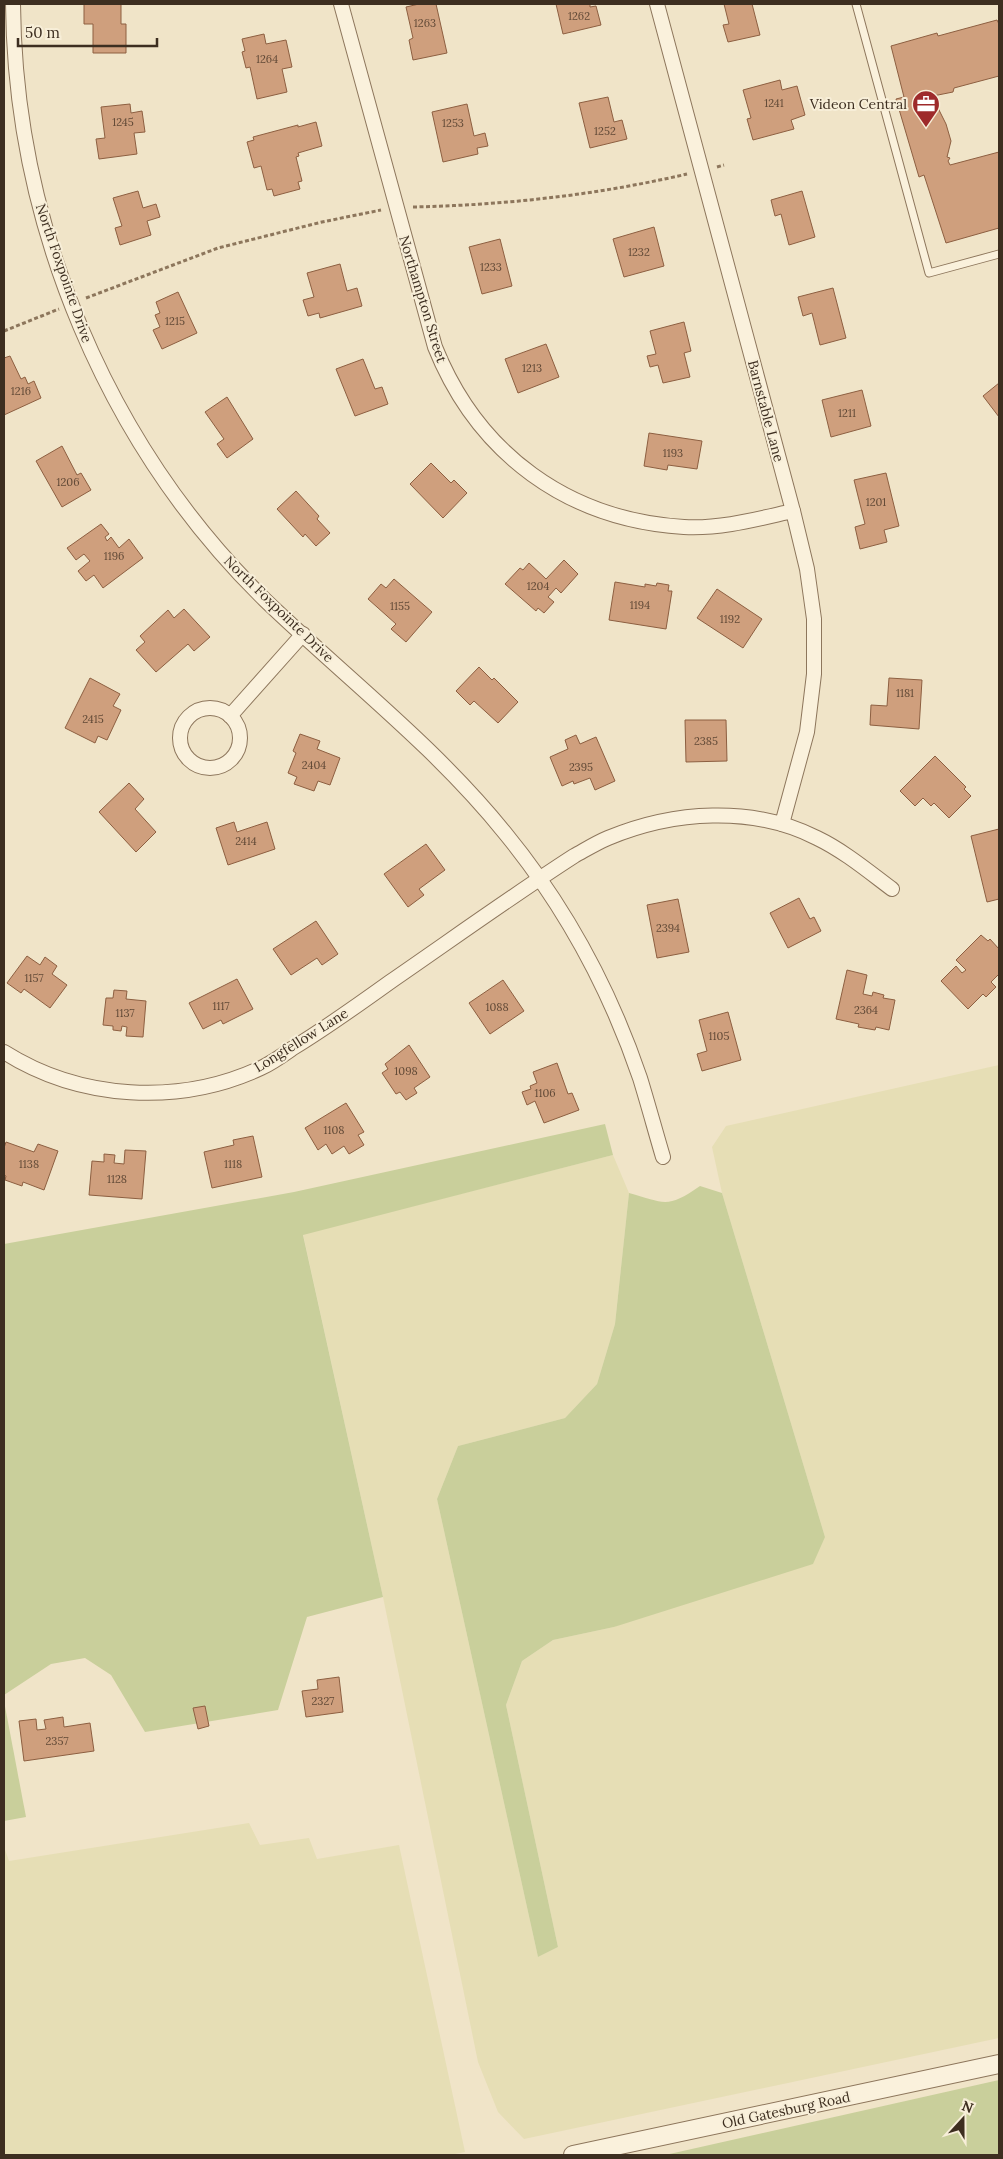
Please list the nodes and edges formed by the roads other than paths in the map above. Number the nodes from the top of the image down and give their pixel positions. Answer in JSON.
{"nodes":[{"id":1,"x":13,"y":4,"type":"edge"},
{"id":2,"x":341,"y":4,"type":"edge"},
{"id":3,"x":657,"y":4,"type":"edge"},
{"id":4,"x":856,"y":4,"type":"edge"},
{"id":5,"x":999,"y":254,"type":"edge"},
{"id":6,"x":793,"y":511,"type":"junction"},
{"id":7,"x":303,"y":634,"type":"junction"},
{"id":8,"x":230,"y":716,"type":"junction"},
{"id":9,"x":782,"y":824,"type":"junction"},
{"id":10,"x":540,"y":879,"type":"junction"},
{"id":11,"x":892,"y":889,"type":"dead end"},
{"id":12,"x":4,"y":1052,"type":"edge"},
{"id":13,"x":663,"y":1157,"type":"dead end"},
{"id":14,"x":999,"y":2064,"type":"edge"},
{"id":15,"x":573,"y":2155,"type":"edge"}],
"edges":[{"from":1,"to":7,"type":"street","name":"North Foxpointe Drive"},
{"from":2,"to":6,"type":"street","name":"Northampton Street"},
{"from":3,"to":6,"type":"street","name":"Barnstable Lane"},
{"from":4,"to":5,"type":"lane"},
{"from":6,"to":9,"type":"street","name":"Barnstable Lane"},
{"from":7,"to":8,"type":"street"},
{"from":7,"to":10,"type":"street","name":"North Foxpointe Drive"},
{"from":8,"to":8,"type":"street"},
{"from":9,"to":10,"type":"street","name":"Longfellow Lane"},
{"from":9,"to":11,"type":"street","name":"Longfellow Lane"},
{"from":10,"to":12,"type":"street","name":"Longfellow Lane"},
{"from":10,"to":13,"type":"street","name":"North Foxpointe Drive"},
{"from":14,"to":15,"type":"street","name":"Old Gatesburg Road"}]}
